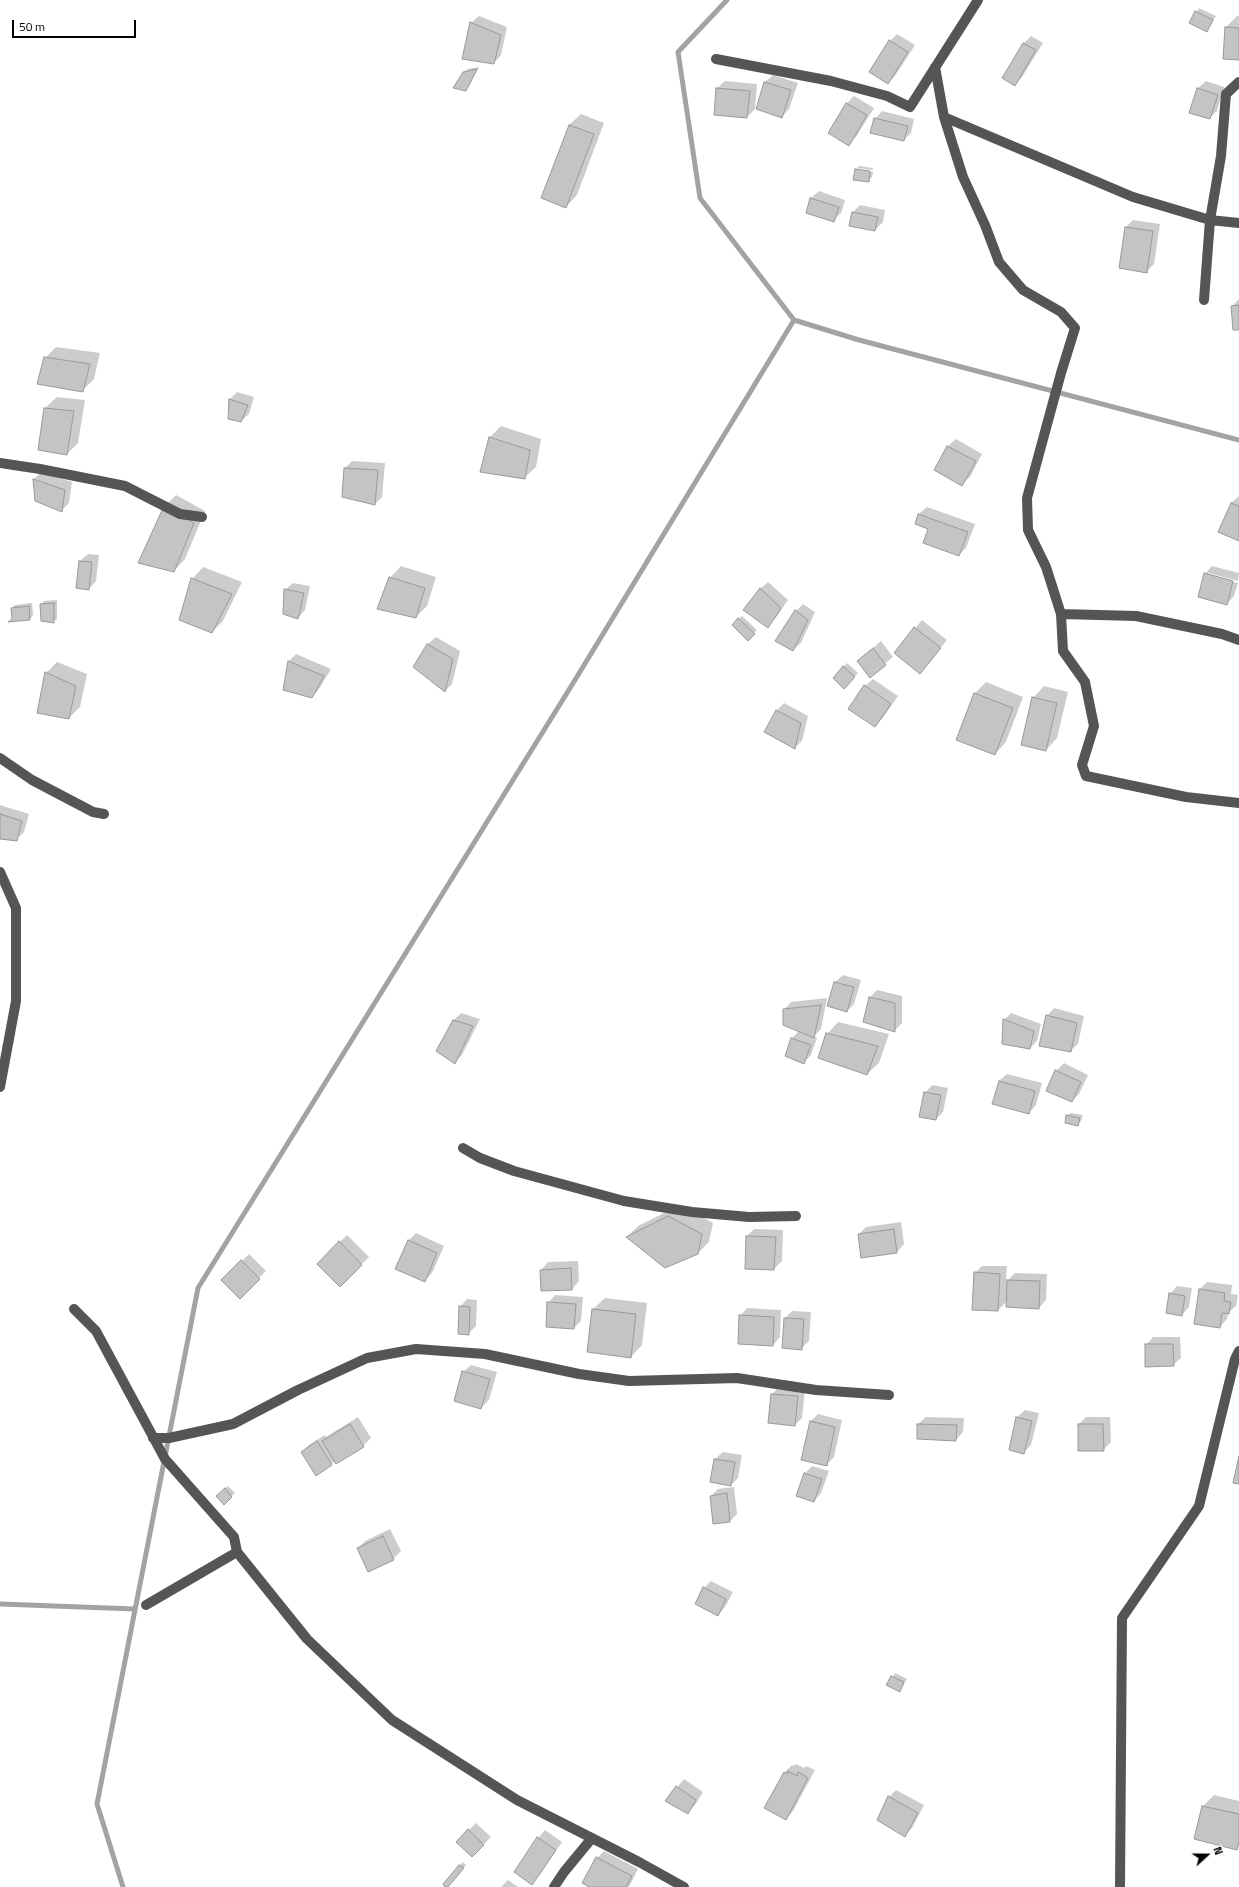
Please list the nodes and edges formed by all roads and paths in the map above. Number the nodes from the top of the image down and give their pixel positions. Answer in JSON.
{"nodes":[{"id":1,"x":978,"y":0,"type":"edge"},
{"id":2,"x":716,"y":59,"type":"dead end"},
{"id":3,"x":935,"y":67,"type":"junction"},
{"id":4,"x":1239,"y":82,"type":"edge"},
{"id":5,"x":944,"y":117,"type":"junction"},
{"id":6,"x":1210,"y":220,"type":"junction"},
{"id":7,"x":1239,"y":223,"type":"edge"},
{"id":8,"x":1204,"y":300,"type":"dead end"},
{"id":9,"x":0,"y":464,"type":"edge"},
{"id":10,"x":202,"y":517,"type":"dead end"},
{"id":11,"x":1061,"y":614,"type":"junction"},
{"id":12,"x":1239,"y":640,"type":"edge"},
{"id":13,"x":0,"y":758,"type":"edge"},
{"id":14,"x":1239,"y":803,"type":"edge"},
{"id":15,"x":104,"y":814,"type":"dead end"},
{"id":16,"x":0,"y":872,"type":"edge"},
{"id":17,"x":0,"y":1087,"type":"edge"},
{"id":18,"x":463,"y":1148,"type":"dead end"},
{"id":19,"x":796,"y":1216,"type":"dead end"},
{"id":20,"x":74,"y":1309,"type":"dead end"},
{"id":21,"x":1239,"y":1351,"type":"edge"},
{"id":22,"x":889,"y":1395,"type":"dead end"},
{"id":23,"x":153,"y":1438,"type":"junction"},
{"id":24,"x":237,"y":1552,"type":"junction"},
{"id":25,"x":146,"y":1605,"type":"dead end"},
{"id":26,"x":592,"y":1838,"type":"junction"},
{"id":27,"x":554,"y":1887,"type":"edge"},
{"id":28,"x":684,"y":1887,"type":"edge"},
{"id":29,"x":1120,"y":1887,"type":"edge"}],
"edges":[{"from":1,"to":3,"type":"street"},
{"from":2,"to":3,"type":"street"},
{"from":3,"to":5,"type":"street"},
{"from":4,"to":6,"type":"street"},
{"from":5,"to":6,"type":"street"},
{"from":5,"to":11,"type":"street"},
{"from":6,"to":7,"type":"street"},
{"from":6,"to":8,"type":"street"},
{"from":9,"to":10,"type":"street"},
{"from":11,"to":12,"type":"street"},
{"from":11,"to":14,"type":"street"},
{"from":13,"to":15,"type":"street"},
{"from":16,"to":17,"type":"street"},
{"from":18,"to":19,"type":"street"},
{"from":20,"to":23,"type":"street"},
{"from":21,"to":29,"type":"street"},
{"from":22,"to":23,"type":"street"},
{"from":23,"to":24,"type":"street"},
{"from":24,"to":25,"type":"street"},
{"from":24,"to":26,"type":"street"},
{"from":26,"to":27,"type":"street"},
{"from":26,"to":28,"type":"street"}]}
